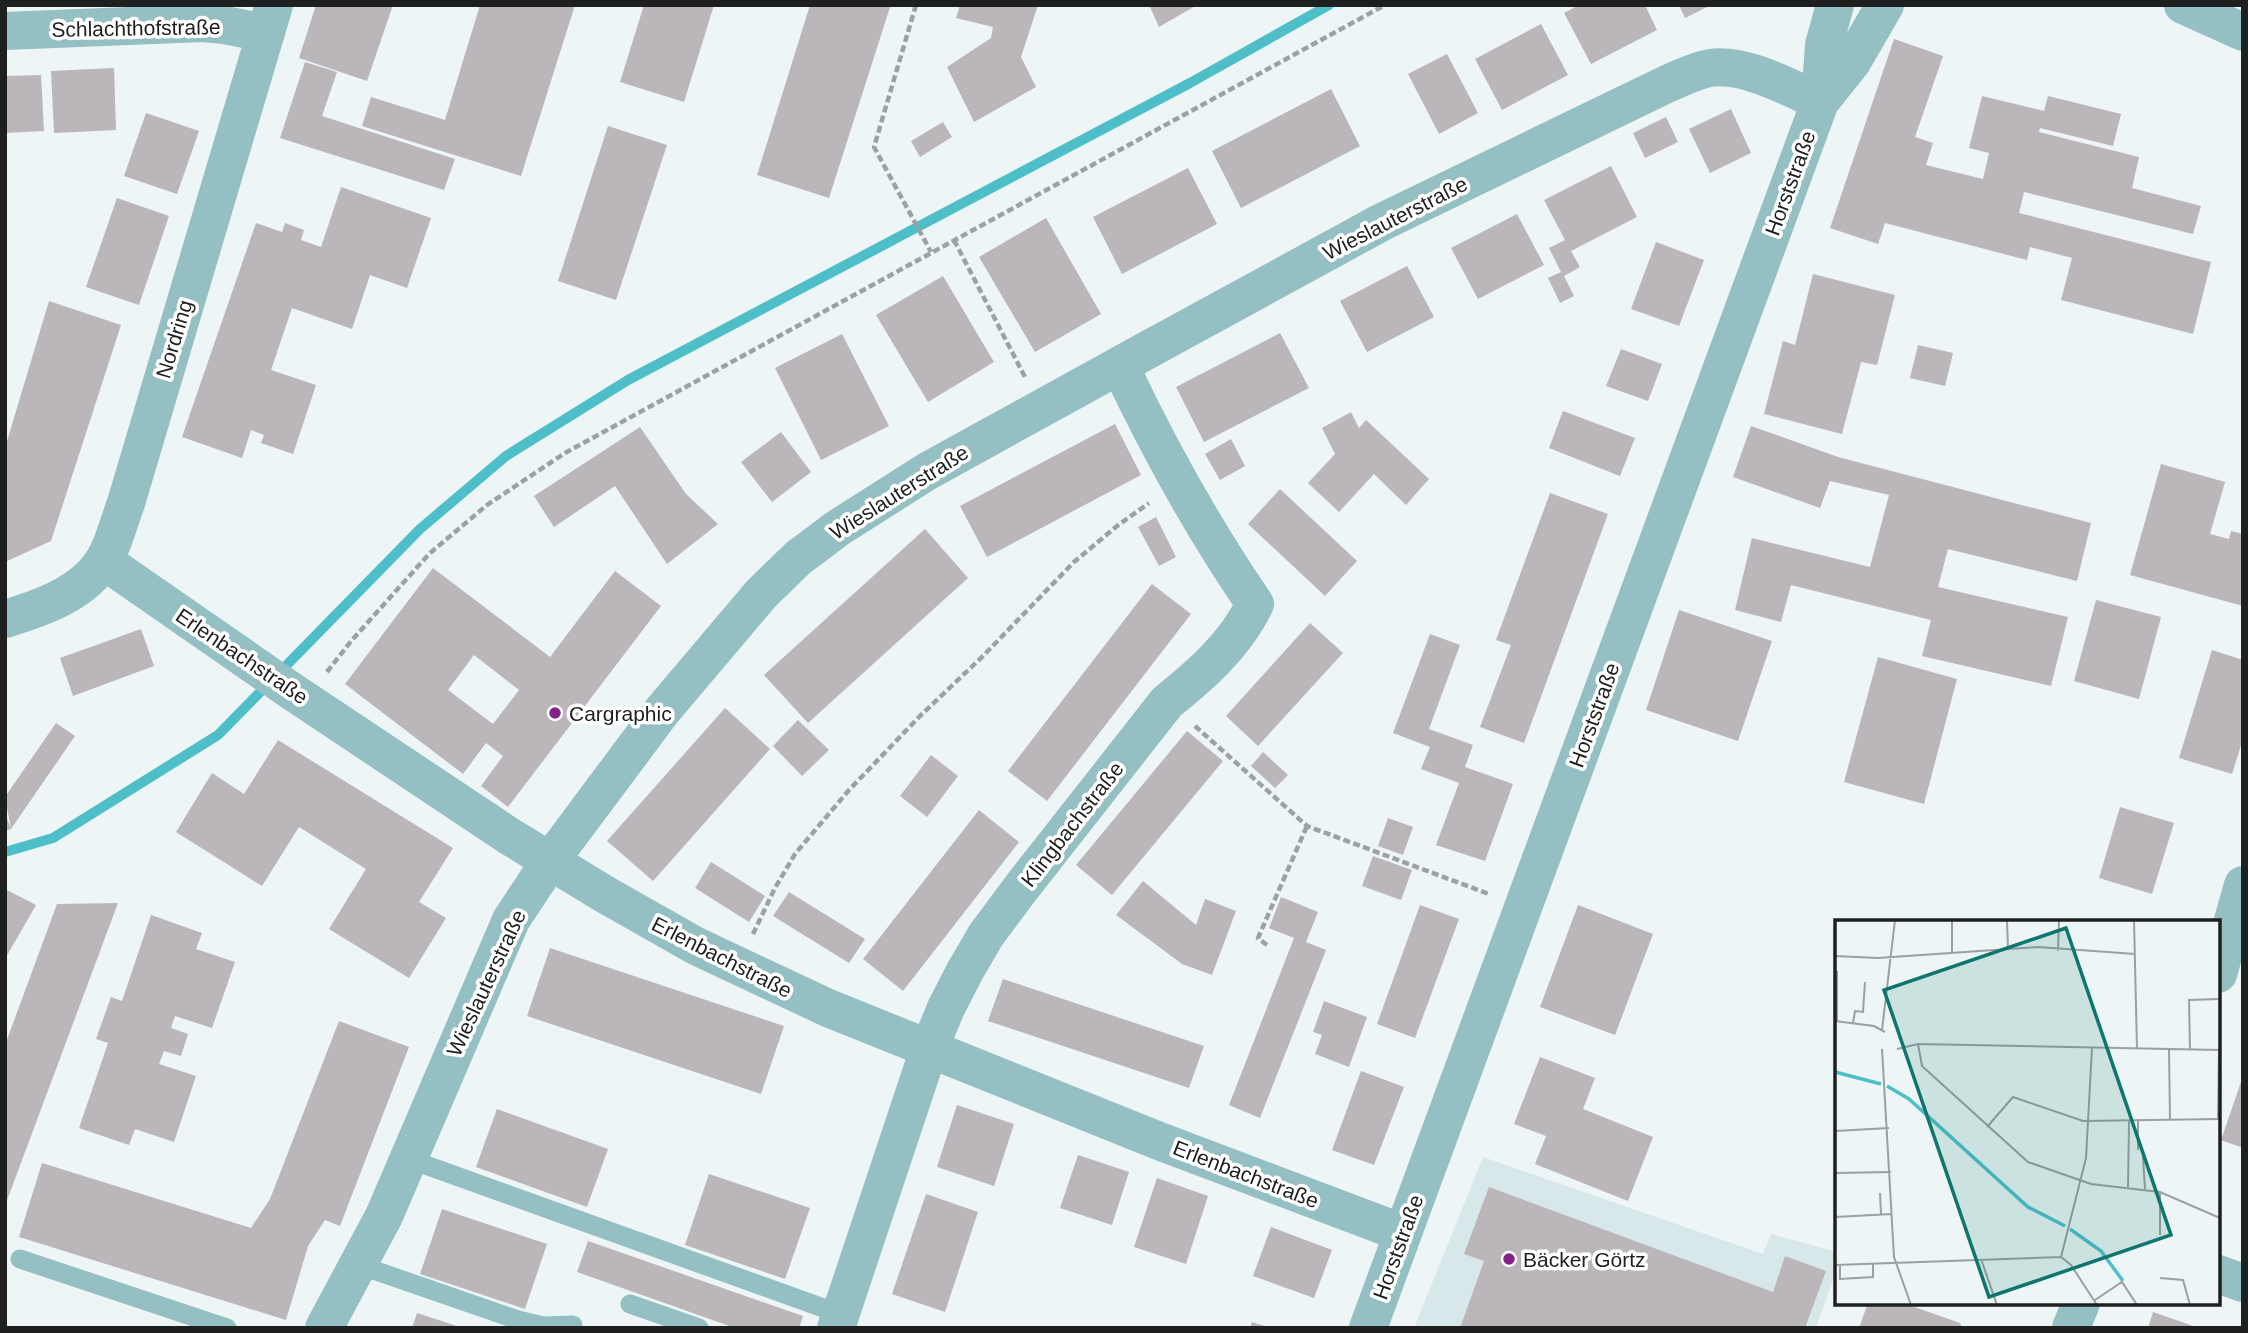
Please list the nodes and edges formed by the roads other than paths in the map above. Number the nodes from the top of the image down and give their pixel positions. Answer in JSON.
{"nodes":[{"id":1,"x":1835,"y":5,"type":"edge"},
{"id":2,"x":1885,"y":5,"type":"edge"},
{"id":3,"x":2183,"y":5,"type":"edge"},
{"id":4,"x":270,"y":19,"type":"edge"},
{"id":5,"x":5,"y":31,"type":"edge"},
{"id":6,"x":2243,"y":32,"type":"edge"},
{"id":7,"x":1820,"y":102,"type":"junction"},
{"id":8,"x":1120,"y":366,"type":"junction"},
{"id":9,"x":103,"y":561,"type":"junction"},
{"id":10,"x":5,"y":619,"type":"edge"},
{"id":11,"x":550,"y":862,"type":"junction"},
{"id":12,"x":2241,"y":898,"type":"edge"},
{"id":13,"x":2220,"y":967,"type":"edge"},
{"id":14,"x":929,"y":1049,"type":"junction"},
{"id":15,"x":409,"y":1159,"type":"junction"},
{"id":16,"x":1403,"y":1233,"type":"junction"},
{"id":17,"x":20,"y":1259,"type":"dead end"},
{"id":18,"x":359,"y":1265,"type":"junction"},
{"id":19,"x":2220,"y":1275,"type":"edge"},
{"id":20,"x":2243,"y":1283,"type":"edge"},
{"id":21,"x":630,"y":1304,"type":"dead end"},
{"id":22,"x":2080,"y":1305,"type":"edge"},
{"id":23,"x":838,"y":1321,"type":"edge"},
{"id":24,"x":573,"y":1325,"type":"dead end"},
{"id":25,"x":227,"y":1328,"type":"edge"},
{"id":26,"x":324,"y":1328,"type":"edge"},
{"id":27,"x":698,"y":1328,"type":"edge"},
{"id":28,"x":1368,"y":1328,"type":"edge"},
{"id":29,"x":2071,"y":1328,"type":"edge"}],
"edges":[{"from":1,"to":7,"type":"street","name":"Horststraße"},
{"from":2,"to":7,"type":"street","name":"Horststraße"},
{"from":3,"to":6,"type":"street"},
{"from":4,"to":5,"type":"street","name":"Schlachthofstraße"},
{"from":4,"to":9,"type":"street","name":"Nordring"},
{"from":7,"to":8,"type":"street","name":"Wieslauterstraße"},
{"from":7,"to":16,"type":"street","name":"Horststraße"},
{"from":8,"to":11,"type":"street","name":"Wieslauterstraße"},
{"from":8,"to":14,"type":"street","name":"Klingbachstraße"},
{"from":9,"to":10,"type":"street","name":"Nordring"},
{"from":9,"to":11,"type":"street","name":"Erlenbachstraße"},
{"from":11,"to":14,"type":"street","name":"Erlenbachstraße"},
{"from":11,"to":15,"type":"street","name":"Wieslauterstraße"},
{"from":12,"to":13,"type":"street"},
{"from":14,"to":16,"type":"street","name":"Erlenbachstraße"},
{"from":14,"to":23,"type":"street","name":"Klingbachstraße"},
{"from":15,"to":18,"type":"street","name":"Wieslauterstraße"},
{"from":15,"to":23,"type":"lane"},
{"from":16,"to":28,"type":"street","name":"Horststraße"},
{"from":17,"to":25,"type":"lane"},
{"from":18,"to":24,"type":"lane"},
{"from":18,"to":26,"type":"street","name":"Wieslauterstraße"},
{"from":19,"to":20,"type":"street"},
{"from":21,"to":27,"type":"lane"},
{"from":22,"to":29,"type":"street"}]}
